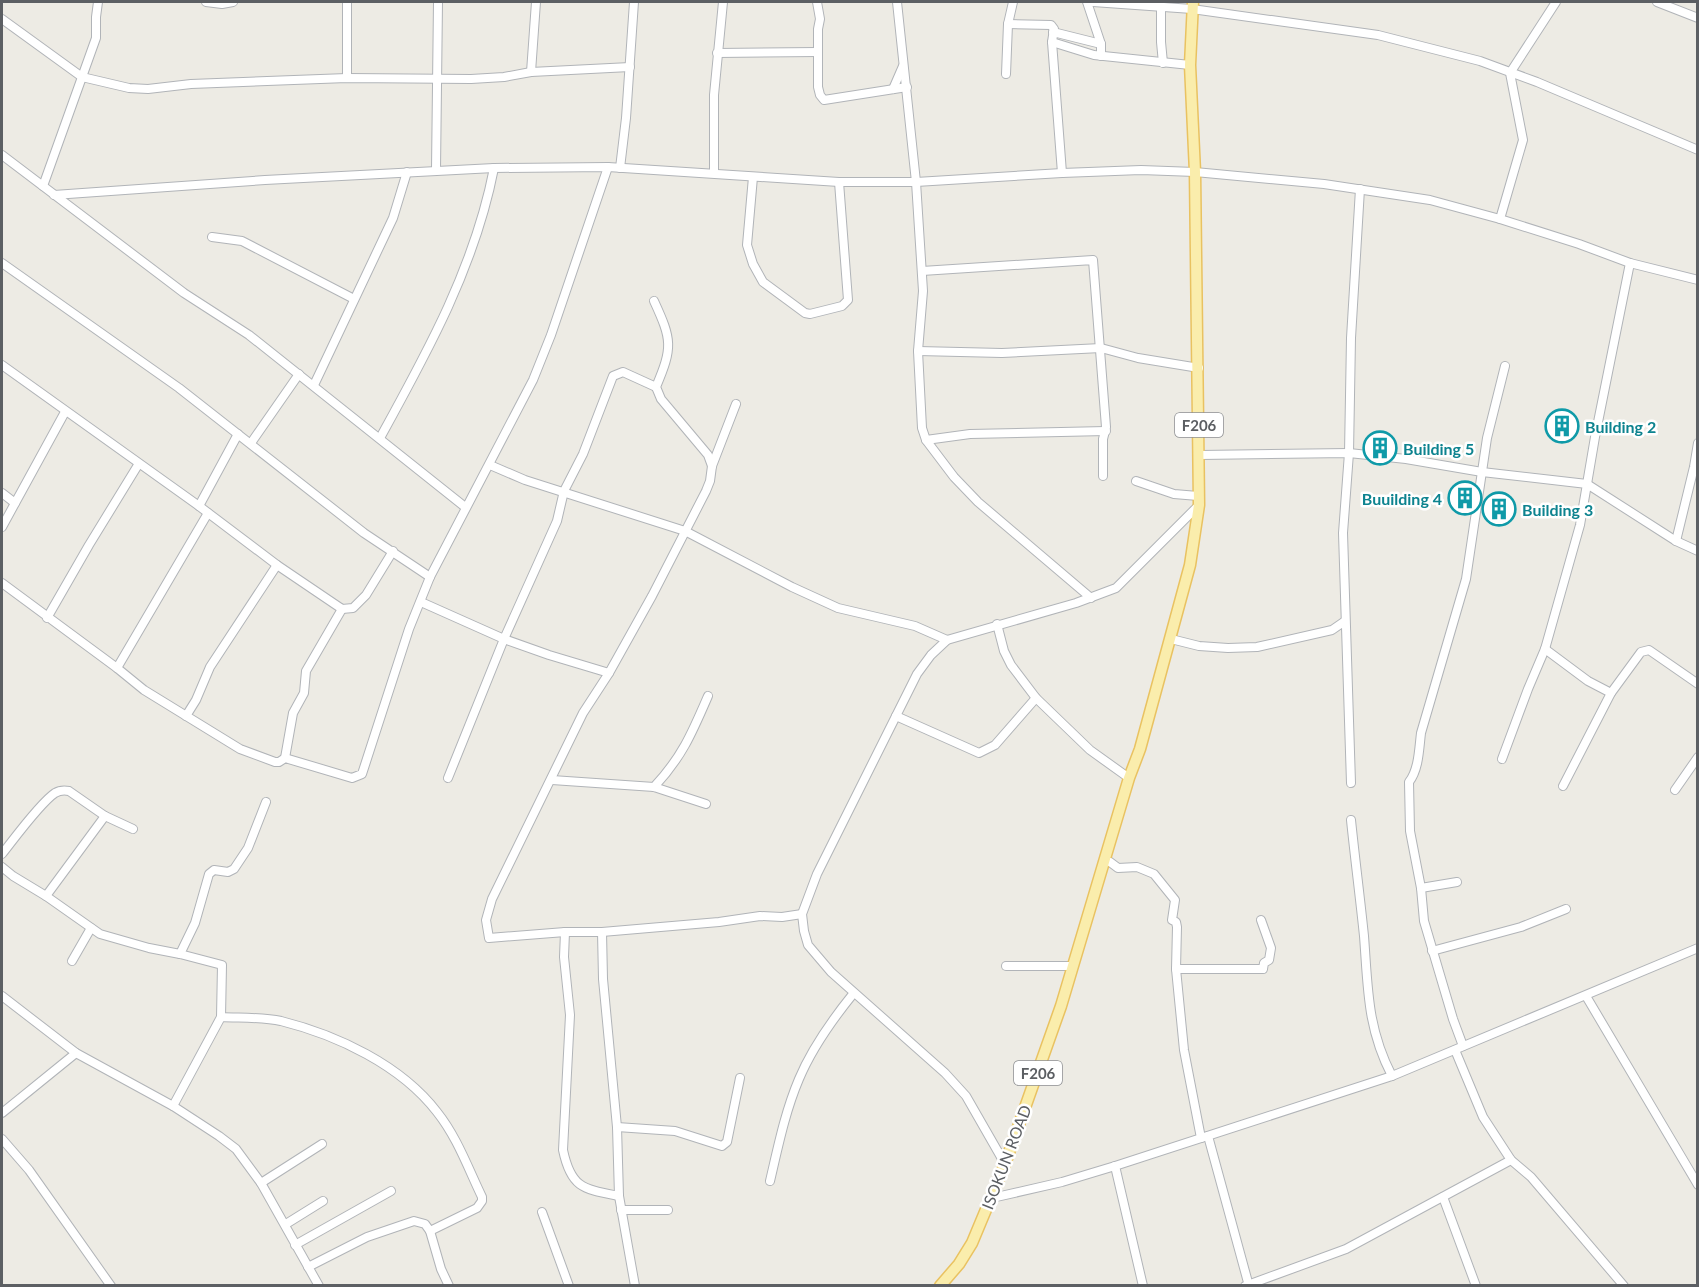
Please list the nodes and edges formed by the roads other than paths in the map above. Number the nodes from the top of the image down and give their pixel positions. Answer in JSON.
{"nodes":[{"id":1,"x":98,"y":2,"type":"edge"},
{"id":2,"x":206,"y":2,"type":"edge"},
{"id":3,"x":233,"y":2,"type":"edge"},
{"id":4,"x":347,"y":2,"type":"edge"},
{"id":5,"x":438,"y":2,"type":"edge"},
{"id":6,"x":536,"y":2,"type":"edge"},
{"id":7,"x":634,"y":2,"type":"edge"},
{"id":8,"x":723,"y":2,"type":"edge"},
{"id":9,"x":817,"y":2,"type":"edge"},
{"id":10,"x":897,"y":2,"type":"edge"},
{"id":11,"x":1013,"y":2,"type":"edge"},
{"id":12,"x":1087,"y":2,"type":"edge"},
{"id":13,"x":1093,"y":2,"type":"edge"},
{"id":14,"x":1556,"y":2,"type":"edge"},
{"id":15,"x":1657,"y":2,"type":"edge"},
{"id":16,"x":1192,"y":5,"type":"edge"},
{"id":17,"x":1161,"y":7,"type":"junction"},
{"id":18,"x":1698,"y":18,"type":"edge"},
{"id":19,"x":2,"y":19,"type":"edge"},
{"id":20,"x":1008,"y":24,"type":"junction"},
{"id":21,"x":1053,"y":32,"type":"junction"},
{"id":22,"x":1052,"y":42,"type":"junction"},
{"id":23,"x":1101,"y":44,"type":"junction"},
{"id":24,"x":818,"y":52,"type":"junction"},
{"id":25,"x":717,"y":53,"type":"junction"},
{"id":26,"x":1101,"y":56,"type":"junction"},
{"id":27,"x":904,"y":63,"type":"junction"},
{"id":28,"x":1163,"y":63,"type":"junction"},
{"id":29,"x":1190,"y":65,"type":"junction"},
{"id":30,"x":630,"y":67,"type":"junction"},
{"id":31,"x":531,"y":72,"type":"junction"},
{"id":32,"x":1510,"y":73,"type":"junction"},
{"id":33,"x":1006,"y":74,"type":"dead end"},
{"id":34,"x":82,"y":77,"type":"junction"},
{"id":35,"x":346,"y":78,"type":"junction"},
{"id":36,"x":438,"y":78,"type":"junction"},
{"id":37,"x":907,"y":87,"type":"junction"},
{"id":38,"x":893,"y":89,"type":"junction"},
{"id":39,"x":1698,"y":150,"type":"edge"},
{"id":40,"x":2,"y":155,"type":"edge"},
{"id":41,"x":608,"y":167,"type":"junction"},
{"id":42,"x":494,"y":168,"type":"junction"},
{"id":43,"x":620,"y":168,"type":"junction"},
{"id":44,"x":436,"y":169,"type":"junction"},
{"id":45,"x":407,"y":172,"type":"junction"},
{"id":46,"x":1196,"y":172,"type":"junction"},
{"id":47,"x":714,"y":173,"type":"junction"},
{"id":48,"x":1062,"y":173,"type":"junction"},
{"id":49,"x":753,"y":177,"type":"junction"},
{"id":50,"x":839,"y":182,"type":"junction"},
{"id":51,"x":916,"y":182,"type":"junction"},
{"id":52,"x":43,"y":186,"type":"junction"},
{"id":53,"x":1360,"y":189,"type":"junction"},
{"id":54,"x":54,"y":195,"type":"junction"},
{"id":55,"x":1500,"y":219,"type":"junction"},
{"id":56,"x":212,"y":237,"type":"dead end"},
{"id":57,"x":2,"y":263,"type":"edge"},
{"id":58,"x":1630,"y":263,"type":"junction"},
{"id":59,"x":921,"y":271,"type":"junction"},
{"id":60,"x":1698,"y":280,"type":"edge"},
{"id":61,"x":354,"y":299,"type":"junction"},
{"id":62,"x":654,"y":301,"type":"dead end"},
{"id":63,"x":1101,"y":348,"type":"junction"},
{"id":64,"x":918,"y":351,"type":"junction"},
{"id":65,"x":2,"y":366,"type":"edge"},
{"id":66,"x":1505,"y":366,"type":"dead end"},
{"id":67,"x":1199,"y":368,"type":"junction"},
{"id":68,"x":299,"y":374,"type":"junction"},
{"id":69,"x":314,"y":385,"type":"junction"},
{"id":70,"x":656,"y":387,"type":"junction"},
{"id":71,"x":736,"y":404,"type":"dead end"},
{"id":72,"x":65,"y":412,"type":"junction"},
{"id":73,"x":1106,"y":431,"type":"junction"},
{"id":74,"x":238,"y":434,"type":"junction"},
{"id":75,"x":380,"y":438,"type":"junction"},
{"id":76,"x":926,"y":440,"type":"junction"},
{"id":77,"x":251,"y":443,"type":"junction"},
{"id":78,"x":1698,"y":443,"type":"edge"},
{"id":79,"x":1349,"y":453,"type":"junction"},
{"id":80,"x":1200,"y":455,"type":"junction"},
{"id":81,"x":138,"y":465,"type":"junction"},
{"id":82,"x":490,"y":465,"type":"junction"},
{"id":83,"x":712,"y":466,"type":"junction"},
{"id":84,"x":1482,"y":472,"type":"junction"},
{"id":85,"x":1103,"y":476,"type":"dead end"},
{"id":86,"x":1136,"y":481,"type":"dead end"},
{"id":87,"x":1587,"y":484,"type":"junction"},
{"id":88,"x":564,"y":491,"type":"junction"},
{"id":89,"x":2,"y":493,"type":"edge"},
{"id":90,"x":1199,"y":501,"type":"junction"},
{"id":91,"x":15,"y":503,"type":"junction"},
{"id":92,"x":198,"y":506,"type":"junction"},
{"id":93,"x":465,"y":507,"type":"junction"},
{"id":94,"x":208,"y":513,"type":"junction"},
{"id":95,"x":2,"y":527,"type":"edge"},
{"id":96,"x":685,"y":531,"type":"junction"},
{"id":97,"x":1676,"y":541,"type":"junction"},
{"id":98,"x":393,"y":551,"type":"junction"},
{"id":99,"x":1698,"y":551,"type":"edge"},
{"id":100,"x":277,"y":566,"type":"junction"},
{"id":101,"x":430,"y":577,"type":"junction"},
{"id":102,"x":2,"y":583,"type":"edge"},
{"id":103,"x":1090,"y":598,"type":"junction"},
{"id":104,"x":421,"y":602,"type":"junction"},
{"id":105,"x":342,"y":609,"type":"junction"},
{"id":106,"x":47,"y":618,"type":"junction"},
{"id":107,"x":1345,"y":621,"type":"junction"},
{"id":108,"x":997,"y":624,"type":"junction"},
{"id":109,"x":1332,"y":630,"type":"junction"},
{"id":110,"x":1345,"y":635,"type":"junction"},
{"id":111,"x":504,"y":639,"type":"junction"},
{"id":112,"x":1171,"y":639,"type":"junction"},
{"id":113,"x":947,"y":640,"type":"junction"},
{"id":114,"x":1545,"y":649,"type":"junction"},
{"id":115,"x":117,"y":668,"type":"junction"},
{"id":116,"x":609,"y":673,"type":"junction"},
{"id":117,"x":1698,"y":684,"type":"edge"},
{"id":118,"x":1611,"y":693,"type":"junction"},
{"id":119,"x":708,"y":696,"type":"dead end"},
{"id":120,"x":1036,"y":698,"type":"junction"},
{"id":121,"x":186,"y":716,"type":"junction"},
{"id":122,"x":896,"y":716,"type":"junction"},
{"id":123,"x":1698,"y":757,"type":"edge"},
{"id":124,"x":285,"y":758,"type":"junction"},
{"id":125,"x":1502,"y":759,"type":"dead end"},
{"id":126,"x":448,"y":778,"type":"dead end"},
{"id":127,"x":1129,"y":778,"type":"junction"},
{"id":128,"x":552,"y":780,"type":"junction"},
{"id":129,"x":1351,"y":783,"type":"dead end"},
{"id":130,"x":1563,"y":786,"type":"dead end"},
{"id":131,"x":654,"y":787,"type":"junction"},
{"id":132,"x":1675,"y":790,"type":"dead end"},
{"id":133,"x":266,"y":802,"type":"dead end"},
{"id":134,"x":706,"y":804,"type":"dead end"},
{"id":135,"x":105,"y":816,"type":"junction"},
{"id":136,"x":1351,"y":820,"type":"dead end"},
{"id":137,"x":133,"y":830,"type":"dead end"},
{"id":138,"x":2,"y":854,"type":"edge"},
{"id":139,"x":1105,"y":861,"type":"junction"},
{"id":140,"x":2,"y":868,"type":"edge"},
{"id":141,"x":1457,"y":882,"type":"dead end"},
{"id":142,"x":1422,"y":888,"type":"junction"},
{"id":143,"x":46,"y":896,"type":"junction"},
{"id":144,"x":1566,"y":909,"type":"dead end"},
{"id":145,"x":802,"y":914,"type":"junction"},
{"id":146,"x":1261,"y":920,"type":"dead end"},
{"id":147,"x":91,"y":928,"type":"junction"},
{"id":148,"x":565,"y":932,"type":"junction"},
{"id":149,"x":602,"y":932,"type":"junction"},
{"id":150,"x":1698,"y":948,"type":"edge"},
{"id":151,"x":1432,"y":951,"type":"junction"},
{"id":152,"x":180,"y":954,"type":"junction"},
{"id":153,"x":72,"y":962,"type":"dead end"},
{"id":154,"x":1006,"y":966,"type":"dead end"},
{"id":155,"x":1073,"y":966,"type":"junction"},
{"id":156,"x":1176,"y":969,"type":"junction"},
{"id":157,"x":853,"y":994,"type":"junction"},
{"id":158,"x":2,"y":996,"type":"edge"},
{"id":159,"x":1586,"y":996,"type":"junction"},
{"id":160,"x":221,"y":1017,"type":"junction"},
{"id":161,"x":1459,"y":1048,"type":"junction"},
{"id":162,"x":76,"y":1053,"type":"junction"},
{"id":163,"x":1392,"y":1076,"type":"junction"},
{"id":164,"x":740,"y":1078,"type":"dead end"},
{"id":165,"x":173,"y":1106,"type":"junction"},
{"id":166,"x":2,"y":1113,"type":"edge"},
{"id":167,"x":617,"y":1126,"type":"junction"},
{"id":168,"x":1204,"y":1137,"type":"junction"},
{"id":169,"x":2,"y":1139,"type":"edge"},
{"id":170,"x":322,"y":1144,"type":"dead end"},
{"id":171,"x":1511,"y":1160,"type":"junction"},
{"id":172,"x":1005,"y":1164,"type":"junction"},
{"id":173,"x":1115,"y":1166,"type":"junction"},
{"id":174,"x":770,"y":1181,"type":"dead end"},
{"id":175,"x":261,"y":1183,"type":"junction"},
{"id":176,"x":1698,"y":1185,"type":"edge"},
{"id":177,"x":392,"y":1191,"type":"dead end"},
{"id":178,"x":619,"y":1196,"type":"junction"},
{"id":179,"x":1443,"y":1197,"type":"junction"},
{"id":180,"x":992,"y":1198,"type":"junction"},
{"id":181,"x":323,"y":1201,"type":"dead end"},
{"id":182,"x":621,"y":1210,"type":"junction"},
{"id":183,"x":668,"y":1210,"type":"dead end"},
{"id":184,"x":542,"y":1212,"type":"dead end"},
{"id":185,"x":286,"y":1224,"type":"junction"},
{"id":186,"x":430,"y":1231,"type":"junction"},
{"id":187,"x":296,"y":1245,"type":"junction"},
{"id":188,"x":308,"y":1267,"type":"junction"},
{"id":189,"x":1247,"y":1285,"type":"edge"},
{"id":190,"x":111,"y":1286,"type":"edge"},
{"id":191,"x":319,"y":1286,"type":"edge"},
{"id":192,"x":450,"y":1286,"type":"edge"},
{"id":193,"x":568,"y":1286,"type":"edge"},
{"id":194,"x":635,"y":1286,"type":"edge"},
{"id":195,"x":940,"y":1286,"type":"edge"},
{"id":196,"x":1143,"y":1286,"type":"edge"},
{"id":197,"x":1476,"y":1286,"type":"edge"},
{"id":198,"x":1624,"y":1286,"type":"edge"}],
"edges":[{"from":1,"to":34,"type":"street"},
{"from":2,"to":3,"type":"street"},
{"from":4,"to":35,"type":"street"},
{"from":5,"to":36,"type":"street"},
{"from":6,"to":31,"type":"street"},
{"from":7,"to":30,"type":"street"},
{"from":8,"to":25,"type":"street"},
{"from":9,"to":24,"type":"street"},
{"from":10,"to":27,"type":"street"},
{"from":11,"to":20,"type":"street"},
{"from":12,"to":23,"type":"street"},
{"from":13,"to":17,"type":"street"},
{"from":14,"to":32,"type":"street"},
{"from":15,"to":18,"type":"street"},
{"from":16,"to":17,"type":"street"},
{"from":16,"to":29,"type":"main road","number":"F206"},
{"from":16,"to":32,"type":"street"},
{"from":17,"to":28,"type":"street"},
{"from":19,"to":34,"type":"street"},
{"from":20,"to":21,"type":"street"},
{"from":20,"to":33,"type":"street"},
{"from":21,"to":22,"type":"street"},
{"from":21,"to":23,"type":"street"},
{"from":22,"to":26,"type":"street"},
{"from":22,"to":48,"type":"street"},
{"from":23,"to":26,"type":"street"},
{"from":24,"to":25,"type":"street"},
{"from":24,"to":38,"type":"street"},
{"from":25,"to":47,"type":"street"},
{"from":26,"to":28,"type":"street"},
{"from":27,"to":37,"type":"street"},
{"from":27,"to":38,"type":"street"},
{"from":28,"to":29,"type":"street"},
{"from":29,"to":46,"type":"main road","number":"F206"},
{"from":30,"to":31,"type":"street"},
{"from":30,"to":43,"type":"street"},
{"from":31,"to":36,"type":"street"},
{"from":32,"to":39,"type":"street"},
{"from":32,"to":55,"type":"street"},
{"from":34,"to":35,"type":"street"},
{"from":34,"to":52,"type":"street"},
{"from":35,"to":36,"type":"street"},
{"from":36,"to":44,"type":"street"},
{"from":37,"to":38,"type":"street"},
{"from":37,"to":51,"type":"street"},
{"from":40,"to":52,"type":"street"},
{"from":41,"to":42,"type":"street"},
{"from":41,"to":43,"type":"street"},
{"from":41,"to":82,"type":"street"},
{"from":42,"to":44,"type":"street"},
{"from":42,"to":75,"type":"street"},
{"from":43,"to":47,"type":"street"},
{"from":44,"to":45,"type":"street"},
{"from":45,"to":54,"type":"street"},
{"from":45,"to":61,"type":"street"},
{"from":46,"to":48,"type":"street"},
{"from":46,"to":53,"type":"street"},
{"from":46,"to":67,"type":"main road","number":"F206"},
{"from":47,"to":49,"type":"street"},
{"from":48,"to":51,"type":"street"},
{"from":49,"to":50,"type":"street"},
{"from":49,"to":50,"type":"street"},
{"from":50,"to":51,"type":"street"},
{"from":51,"to":59,"type":"street"},
{"from":52,"to":54,"type":"street"},
{"from":53,"to":55,"type":"street"},
{"from":53,"to":79,"type":"street"},
{"from":54,"to":68,"type":"street"},
{"from":55,"to":58,"type":"street"},
{"from":56,"to":61,"type":"street"},
{"from":57,"to":74,"type":"street"},
{"from":58,"to":60,"type":"street"},
{"from":58,"to":87,"type":"street"},
{"from":59,"to":63,"type":"street"},
{"from":59,"to":64,"type":"street"},
{"from":61,"to":69,"type":"street"},
{"from":62,"to":70,"type":"street"},
{"from":63,"to":64,"type":"street"},
{"from":63,"to":67,"type":"street"},
{"from":63,"to":73,"type":"street"},
{"from":64,"to":76,"type":"street"},
{"from":65,"to":72,"type":"street"},
{"from":66,"to":84,"type":"street"},
{"from":67,"to":80,"type":"main road","number":"F206"},
{"from":68,"to":69,"type":"street"},
{"from":68,"to":77,"type":"street"},
{"from":69,"to":75,"type":"street"},
{"from":70,"to":83,"type":"street"},
{"from":70,"to":88,"type":"street"},
{"from":71,"to":83,"type":"street"},
{"from":72,"to":81,"type":"street"},
{"from":72,"to":91,"type":"street"},
{"from":73,"to":76,"type":"street"},
{"from":73,"to":85,"type":"street"},
{"from":74,"to":77,"type":"street"},
{"from":74,"to":92,"type":"street"},
{"from":75,"to":93,"type":"street"},
{"from":76,"to":103,"type":"street"},
{"from":77,"to":98,"type":"street"},
{"from":78,"to":97,"type":"street"},
{"from":79,"to":80,"type":"street"},
{"from":79,"to":84,"type":"street"},
{"from":79,"to":107,"type":"street"},
{"from":80,"to":90,"type":"main road","number":"F206"},
{"from":81,"to":92,"type":"street"},
{"from":81,"to":106,"type":"street"},
{"from":82,"to":88,"type":"street"},
{"from":82,"to":93,"type":"street"},
{"from":83,"to":96,"type":"street"},
{"from":84,"to":87,"type":"street"},
{"from":84,"to":142,"type":"street"},
{"from":86,"to":90,"type":"street"},
{"from":87,"to":97,"type":"street"},
{"from":87,"to":114,"type":"street"},
{"from":88,"to":96,"type":"street"},
{"from":88,"to":111,"type":"street"},
{"from":89,"to":91,"type":"street"},
{"from":90,"to":103,"type":"street"},
{"from":90,"to":112,"type":"main road","number":"F206"},
{"from":91,"to":95,"type":"street"},
{"from":92,"to":94,"type":"street"},
{"from":93,"to":101,"type":"street"},
{"from":94,"to":100,"type":"street"},
{"from":94,"to":115,"type":"street"},
{"from":96,"to":113,"type":"street"},
{"from":96,"to":116,"type":"street"},
{"from":97,"to":99,"type":"street"},
{"from":98,"to":101,"type":"street"},
{"from":98,"to":105,"type":"street"},
{"from":100,"to":105,"type":"street"},
{"from":100,"to":121,"type":"street"},
{"from":101,"to":104,"type":"street"},
{"from":102,"to":106,"type":"street"},
{"from":103,"to":108,"type":"street"},
{"from":104,"to":111,"type":"street"},
{"from":104,"to":124,"type":"street"},
{"from":105,"to":124,"type":"street"},
{"from":106,"to":115,"type":"street"},
{"from":107,"to":109,"type":"street"},
{"from":107,"to":110,"type":"street"},
{"from":108,"to":113,"type":"street"},
{"from":108,"to":120,"type":"street"},
{"from":109,"to":110,"type":"street"},
{"from":109,"to":112,"type":"street"},
{"from":110,"to":129,"type":"street"},
{"from":111,"to":116,"type":"street"},
{"from":111,"to":126,"type":"street"},
{"from":112,"to":127,"type":"main road","number":"F206"},
{"from":113,"to":122,"type":"street"},
{"from":114,"to":118,"type":"street"},
{"from":114,"to":125,"type":"street"},
{"from":115,"to":121,"type":"street"},
{"from":116,"to":128,"type":"street"},
{"from":117,"to":118,"type":"street"},
{"from":118,"to":130,"type":"street"},
{"from":119,"to":131,"type":"street"},
{"from":120,"to":122,"type":"street"},
{"from":120,"to":127,"type":"street"},
{"from":121,"to":124,"type":"street"},
{"from":122,"to":145,"type":"street"},
{"from":123,"to":132,"type":"street"},
{"from":127,"to":139,"type":"main road","name":"ISOKUN ROAD","number":"F206"},
{"from":128,"to":131,"type":"street"},
{"from":128,"to":148,"type":"street"},
{"from":131,"to":134,"type":"street"},
{"from":133,"to":152,"type":"street"},
{"from":135,"to":137,"type":"street"},
{"from":135,"to":138,"type":"street"},
{"from":135,"to":143,"type":"street"},
{"from":136,"to":163,"type":"street"},
{"from":139,"to":155,"type":"main road","name":"ISOKUN ROAD","number":"F206"},
{"from":139,"to":156,"type":"street"},
{"from":140,"to":143,"type":"street"},
{"from":141,"to":142,"type":"street"},
{"from":142,"to":151,"type":"street"},
{"from":143,"to":147,"type":"street"},
{"from":144,"to":151,"type":"street"},
{"from":145,"to":149,"type":"street"},
{"from":145,"to":157,"type":"street"},
{"from":146,"to":156,"type":"street"},
{"from":147,"to":152,"type":"street"},
{"from":147,"to":153,"type":"street"},
{"from":148,"to":149,"type":"street"},
{"from":148,"to":178,"type":"street"},
{"from":149,"to":167,"type":"street"},
{"from":150,"to":159,"type":"street"},
{"from":151,"to":161,"type":"street"},
{"from":152,"to":160,"type":"street"},
{"from":154,"to":155,"type":"street"},
{"from":155,"to":172,"type":"main road","name":"ISOKUN ROAD","number":"F206"},
{"from":156,"to":168,"type":"street"},
{"from":157,"to":172,"type":"street"},
{"from":157,"to":174,"type":"street"},
{"from":158,"to":162,"type":"street"},
{"from":159,"to":161,"type":"street"},
{"from":159,"to":176,"type":"street"},
{"from":160,"to":165,"type":"street"},
{"from":160,"to":186,"type":"street"},
{"from":161,"to":163,"type":"street"},
{"from":161,"to":171,"type":"street"},
{"from":162,"to":165,"type":"street"},
{"from":162,"to":166,"type":"street"},
{"from":163,"to":168,"type":"street"},
{"from":164,"to":167,"type":"street"},
{"from":165,"to":175,"type":"street"},
{"from":167,"to":178,"type":"street"},
{"from":168,"to":173,"type":"street"},
{"from":168,"to":189,"type":"street"},
{"from":169,"to":190,"type":"street"},
{"from":170,"to":175,"type":"street"},
{"from":171,"to":179,"type":"street"},
{"from":171,"to":198,"type":"street"},
{"from":172,"to":180,"type":"main road","name":"ISOKUN ROAD","number":"F206"},
{"from":173,"to":180,"type":"street"},
{"from":173,"to":196,"type":"street"},
{"from":175,"to":185,"type":"street"},
{"from":177,"to":187,"type":"street"},
{"from":178,"to":182,"type":"street"},
{"from":179,"to":189,"type":"street"},
{"from":179,"to":197,"type":"street"},
{"from":180,"to":195,"type":"main road","name":"ISOKUN ROAD","number":"F206"},
{"from":181,"to":185,"type":"street"},
{"from":182,"to":183,"type":"street"},
{"from":182,"to":194,"type":"street"},
{"from":184,"to":193,"type":"street"},
{"from":185,"to":187,"type":"street"},
{"from":186,"to":188,"type":"street"},
{"from":186,"to":192,"type":"street"},
{"from":187,"to":188,"type":"street"},
{"from":188,"to":191,"type":"street"}]}
